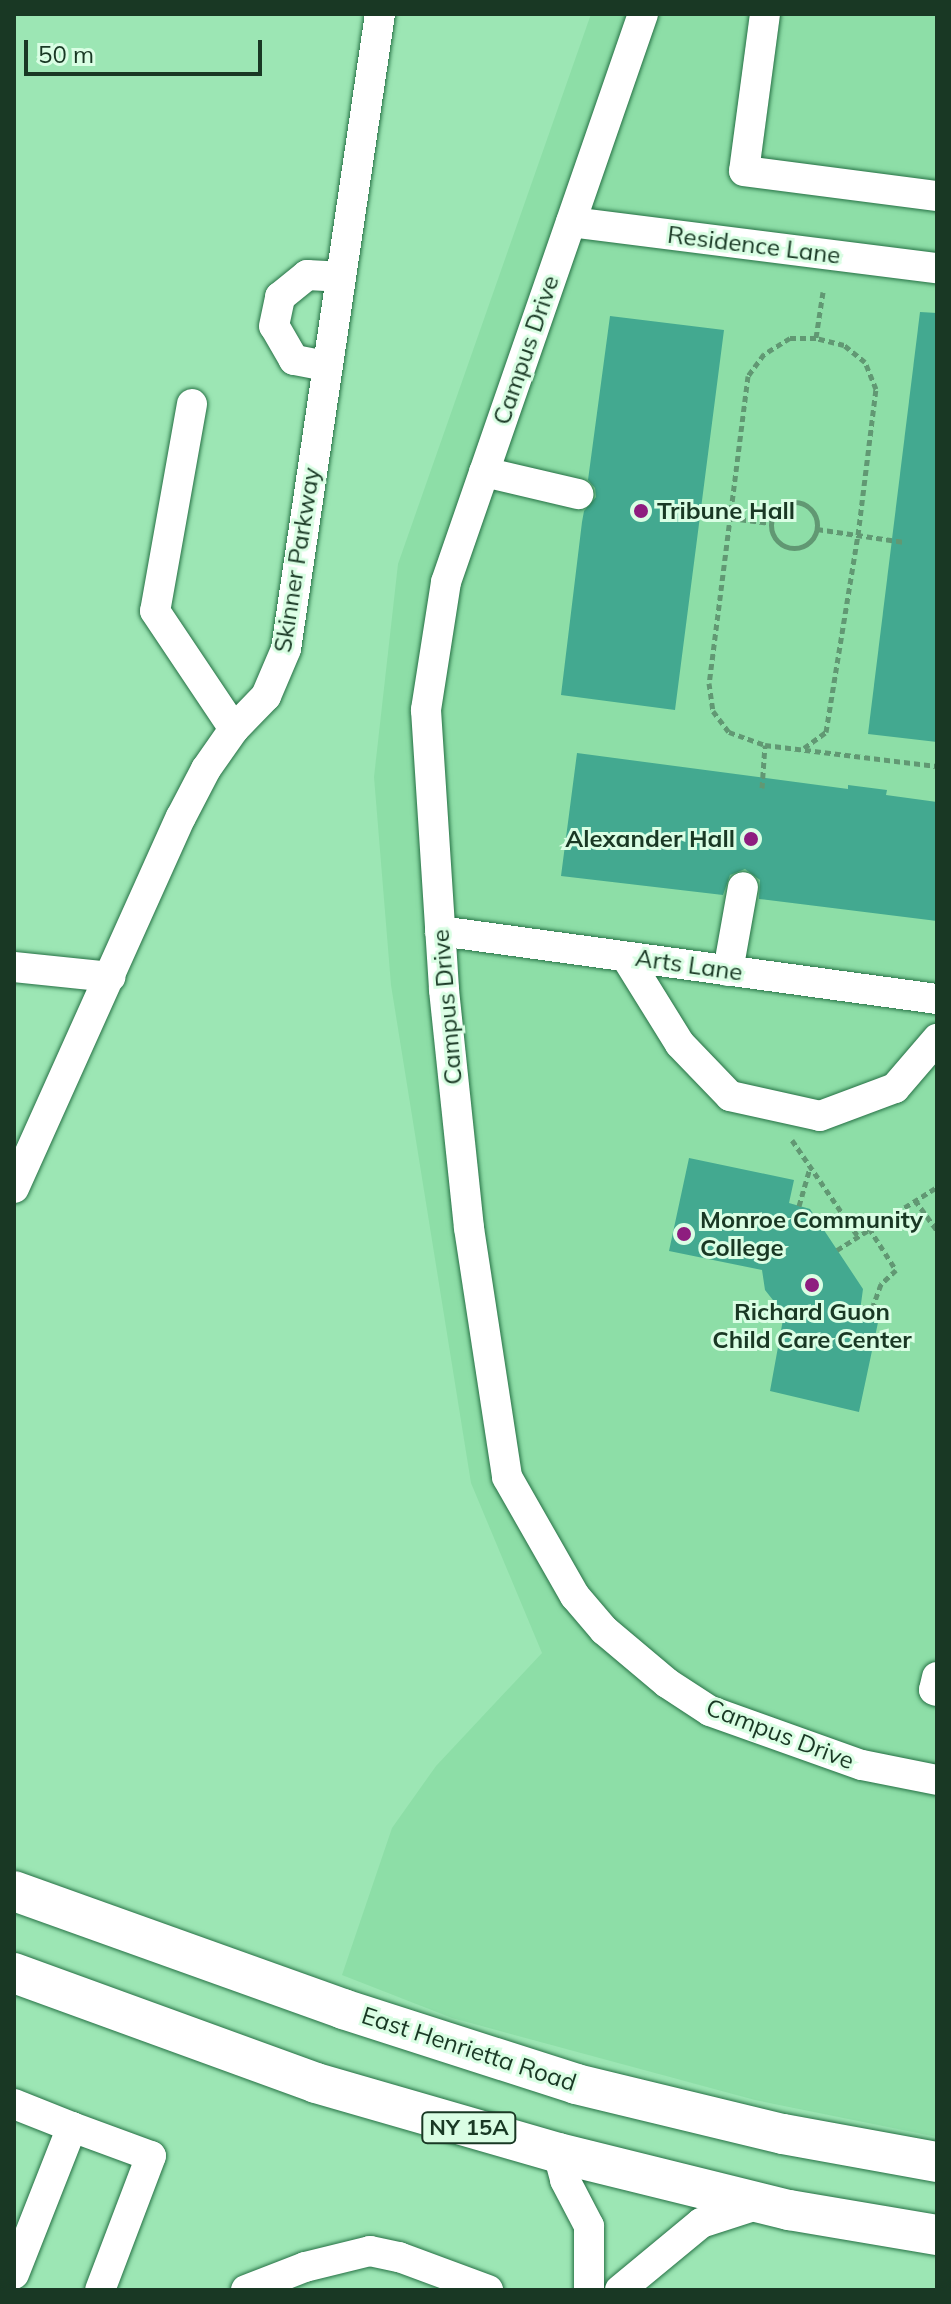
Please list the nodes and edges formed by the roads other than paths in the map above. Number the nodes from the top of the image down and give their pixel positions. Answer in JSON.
{"nodes":[{"id":1,"x":380,"y":14,"type":"edge"},
{"id":2,"x":643,"y":14,"type":"edge"},
{"id":3,"x":765,"y":14,"type":"edge"},
{"id":4,"x":937,"y":196,"type":"edge"},
{"id":5,"x":571,"y":222,"type":"junction"},
{"id":6,"x":937,"y":268,"type":"edge"},
{"id":7,"x":340,"y":277,"type":"junction"},
{"id":8,"x":326,"y":366,"type":"junction"},
{"id":9,"x":192,"y":404,"type":"dead end"},
{"id":10,"x":484,"y":472,"type":"junction"},
{"id":11,"x":578,"y":494,"type":"dead end"},
{"id":12,"x":234,"y":729,"type":"junction"},
{"id":13,"x":743,"y":887,"type":"dead end"},
{"id":14,"x":440,"y":931,"type":"junction"},
{"id":15,"x":626,"y":957,"type":"junction"},
{"id":16,"x":14,"y":967,"type":"edge"},
{"id":17,"x":728,"y":971,"type":"junction"},
{"id":18,"x":110,"y":977,"type":"junction"},
{"id":19,"x":937,"y":999,"type":"edge"},
{"id":20,"x":937,"y":1039,"type":"edge"},
{"id":21,"x":14,"y":1188,"type":"edge"},
{"id":22,"x":937,"y":1677,"type":"edge"},
{"id":23,"x":937,"y":1691,"type":"edge"},
{"id":24,"x":937,"y":1780,"type":"edge"},
{"id":25,"x":14,"y":1891,"type":"edge"},
{"id":26,"x":14,"y":1973,"type":"edge"},
{"id":27,"x":14,"y":2104,"type":"edge"},
{"id":28,"x":72,"y":2127,"type":"junction"},
{"id":29,"x":558,"y":2153,"type":"junction"},
{"id":30,"x":937,"y":2162,"type":"edge"},
{"id":31,"x":764,"y":2203,"type":"junction"},
{"id":32,"x":937,"y":2235,"type":"edge"},
{"id":33,"x":14,"y":2274,"type":"edge"},
{"id":34,"x":100,"y":2290,"type":"edge"},
{"id":35,"x":246,"y":2290,"type":"edge"},
{"id":36,"x":488,"y":2290,"type":"edge"},
{"id":37,"x":589,"y":2290,"type":"edge"},
{"id":38,"x":620,"y":2290,"type":"edge"}],
"edges":[{"from":1,"to":7,"type":"street","name":"Skinner Parkway"},
{"from":2,"to":5,"type":"street","name":"Campus Drive"},
{"from":3,"to":4,"type":"street"},
{"from":5,"to":6,"type":"street","name":"Residence Lane"},
{"from":5,"to":10,"type":"street","name":"Campus Drive"},
{"from":7,"to":8,"type":"street","name":"Skinner Parkway"},
{"from":7,"to":8,"type":"street"},
{"from":8,"to":12,"type":"street","name":"Skinner Parkway"},
{"from":9,"to":12,"type":"street"},
{"from":10,"to":11,"type":"street"},
{"from":10,"to":14,"type":"street","name":"Campus Drive"},
{"from":12,"to":18,"type":"street","name":"Skinner Parkway"},
{"from":13,"to":17,"type":"street"},
{"from":14,"to":15,"type":"street","name":"Arts Lane"},
{"from":14,"to":24,"type":"street","name":"Campus Drive"},
{"from":15,"to":17,"type":"street","name":"Arts Lane"},
{"from":15,"to":20,"type":"street"},
{"from":16,"to":18,"type":"street"},
{"from":17,"to":19,"type":"street","name":"Arts Lane"},
{"from":18,"to":21,"type":"street","name":"Skinner Parkway"},
{"from":22,"to":23,"type":"street"},
{"from":25,"to":30,"type":"main road","name":"East Henrietta Road"},
{"from":26,"to":29,"type":"main road","number":"NY 15A"},
{"from":27,"to":28,"type":"street"},
{"from":28,"to":33,"type":"street"},
{"from":28,"to":34,"type":"street"},
{"from":29,"to":31,"type":"main road","number":"NY 15A"},
{"from":29,"to":37,"type":"street"},
{"from":31,"to":32,"type":"main road","number":"NY 15A"},
{"from":31,"to":38,"type":"street"},
{"from":35,"to":36,"type":"street"}]}
